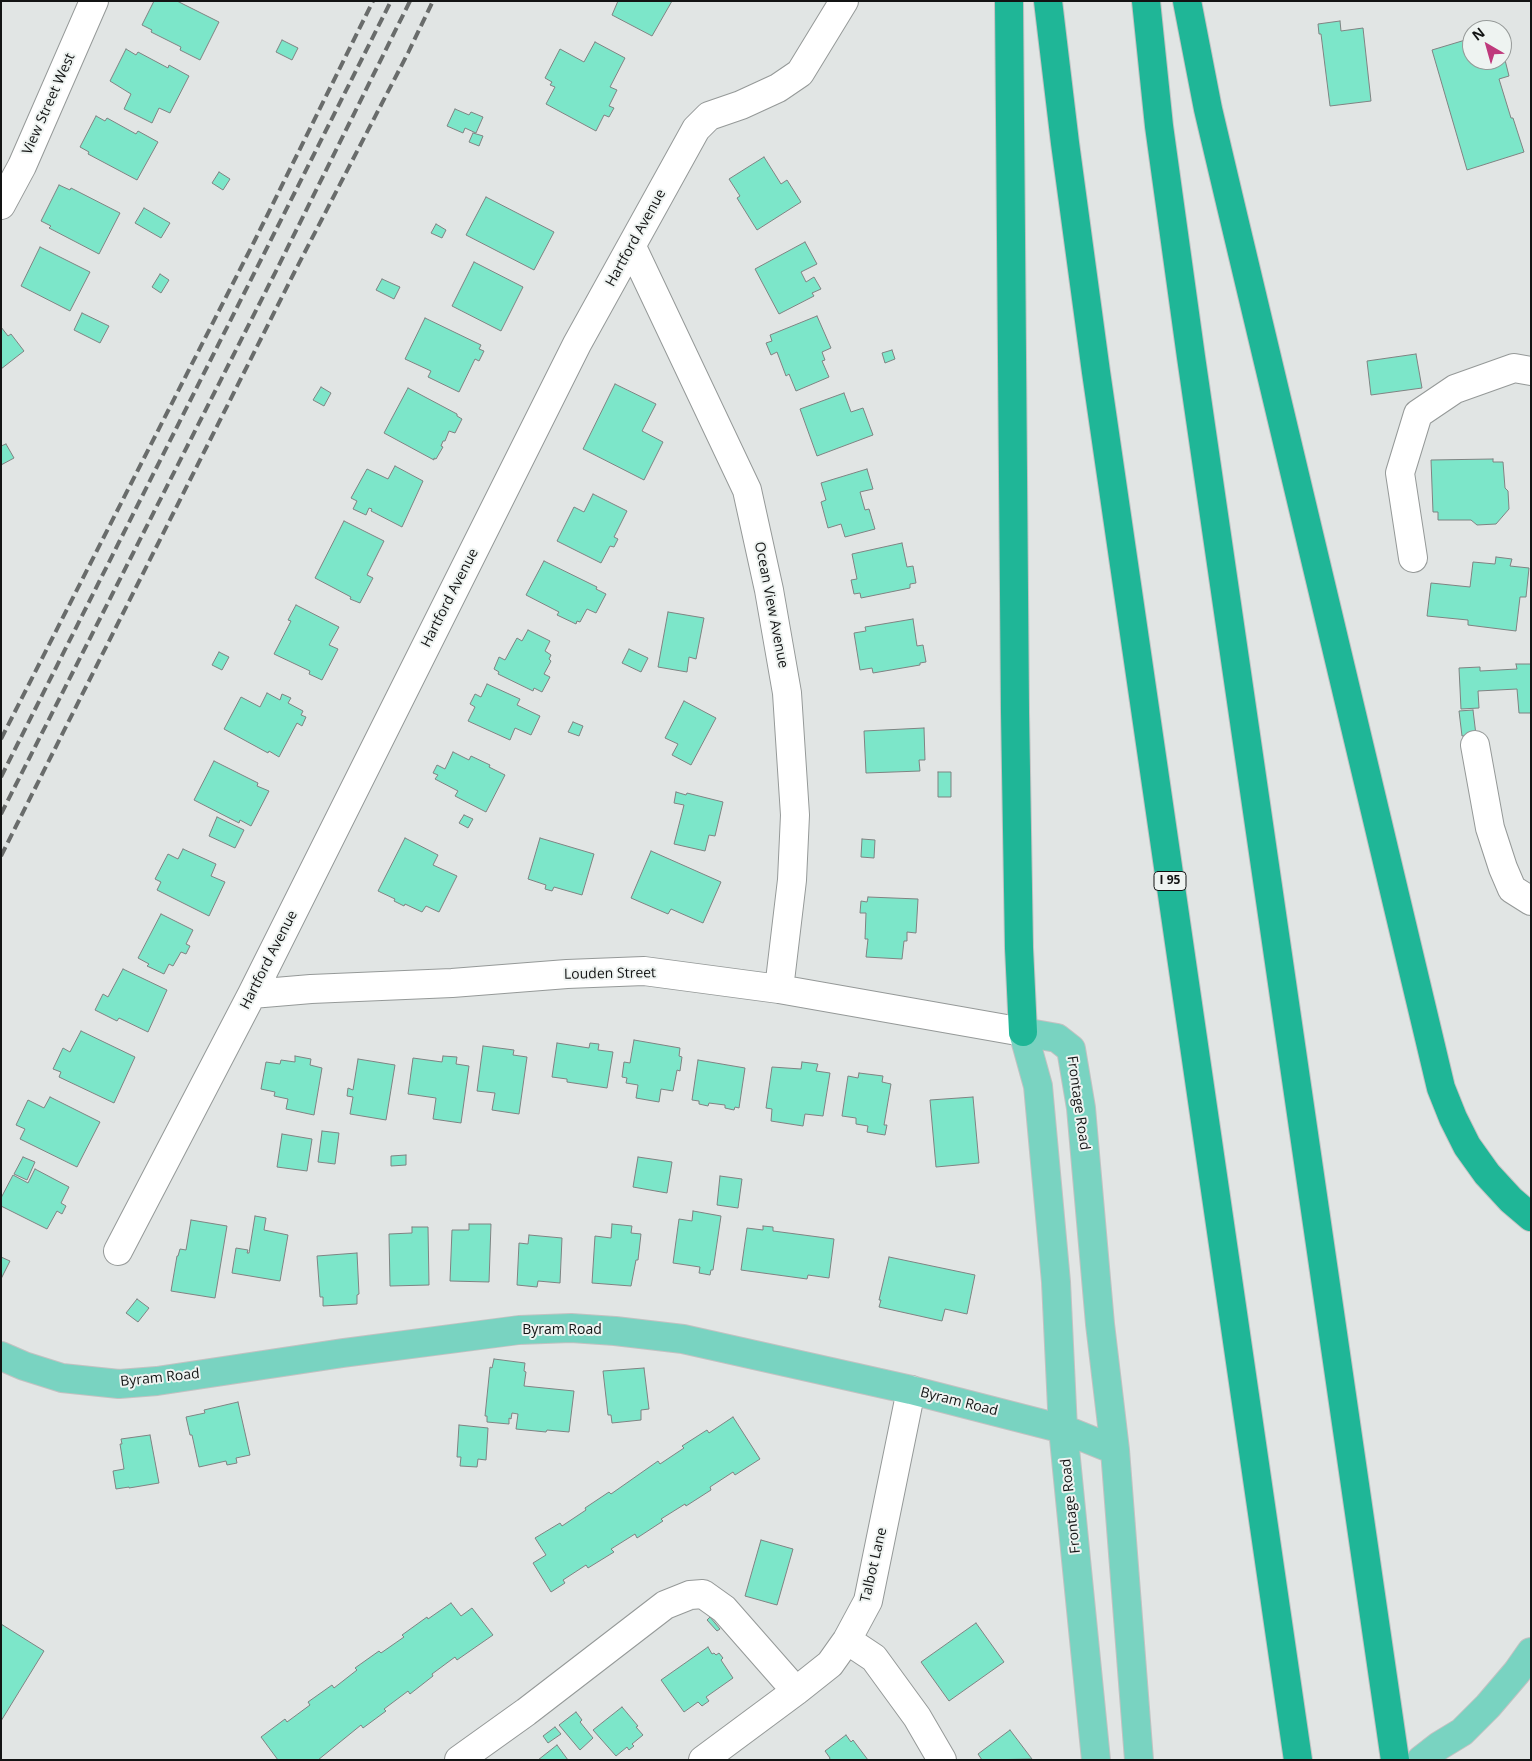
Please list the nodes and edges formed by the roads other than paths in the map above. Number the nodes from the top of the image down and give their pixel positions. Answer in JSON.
{"nodes":[{"id":1,"x":94,"y":1,"type":"edge"},
{"id":2,"x":844,"y":1,"type":"edge"},
{"id":3,"x":1009,"y":1,"type":"edge"},
{"id":4,"x":1048,"y":1,"type":"edge"},
{"id":5,"x":1146,"y":1,"type":"edge"},
{"id":6,"x":1187,"y":1,"type":"edge"},
{"id":7,"x":1,"y":205,"type":"edge"},
{"id":8,"x":632,"y":247,"type":"junction"},
{"id":9,"x":1531,"y":371,"type":"edge"},
{"id":10,"x":1413,"y":558,"type":"dead end"},
{"id":11,"x":1475,"y":745,"type":"dead end"},
{"id":12,"x":1531,"y":902,"type":"edge"},
{"id":13,"x":779,"y":989,"type":"junction"},
{"id":14,"x":252,"y":994,"type":"junction"},
{"id":15,"x":1022,"y":1032,"type":"junction"},
{"id":16,"x":1531,"y":1217,"type":"edge"},
{"id":17,"x":118,"y":1251,"type":"dead end"},
{"id":18,"x":1,"y":1356,"type":"edge"},
{"id":19,"x":911,"y":1390,"type":"junction"},
{"id":20,"x":1063,"y":1429,"type":"junction"},
{"id":21,"x":1115,"y":1450,"type":"junction"},
{"id":22,"x":847,"y":1640,"type":"junction"},
{"id":23,"x":1531,"y":1652,"type":"edge"},
{"id":24,"x":796,"y":1691,"type":"junction"},
{"id":25,"x":1393,"y":1749,"type":"edge"},
{"id":26,"x":458,"y":1760,"type":"edge"},
{"id":27,"x":703,"y":1760,"type":"edge"},
{"id":28,"x":942,"y":1760,"type":"edge"},
{"id":29,"x":1096,"y":1760,"type":"edge"},
{"id":30,"x":1139,"y":1760,"type":"edge"},
{"id":31,"x":1298,"y":1760,"type":"edge"},
{"id":32,"x":1421,"y":1760,"type":"edge"}],
"edges":[{"from":1,"to":7,"type":"street","name":"View Street West"},
{"from":2,"to":8,"type":"street","name":"Hartford Avenue"},
{"from":3,"to":15,"type":"highway"},
{"from":4,"to":31,"type":"highway","number":"I 95"},
{"from":5,"to":25,"type":"highway"},
{"from":6,"to":16,"type":"highway"},
{"from":8,"to":13,"type":"street","name":"Ocean View Avenue"},
{"from":8,"to":14,"type":"street","name":"Hartford Avenue"},
{"from":9,"to":10,"type":"street"},
{"from":11,"to":12,"type":"street"},
{"from":13,"to":14,"type":"street","name":"Louden Street"},
{"from":13,"to":15,"type":"street","name":"Louden Street"},
{"from":14,"to":17,"type":"street","name":"Hartford Avenue"},
{"from":15,"to":20,"type":"main road","name":"Frontage Road"},
{"from":15,"to":21,"type":"main road","name":"Frontage Road"},
{"from":18,"to":19,"type":"main road","name":"Byram Road"},
{"from":19,"to":20,"type":"main road","name":"Byram Road"},
{"from":19,"to":22,"type":"street","name":"Talbot Lane"},
{"from":20,"to":21,"type":"main road","name":"Byram Road"},
{"from":20,"to":29,"type":"main road","name":"Frontage Road"},
{"from":21,"to":30,"type":"main road","name":"Frontage Road"},
{"from":22,"to":24,"type":"street","name":"Talbot Lane"},
{"from":22,"to":28,"type":"street"},
{"from":23,"to":32,"type":"main road"},
{"from":24,"to":26,"type":"street"},
{"from":24,"to":27,"type":"street","name":"Talbot Lane"}]}
